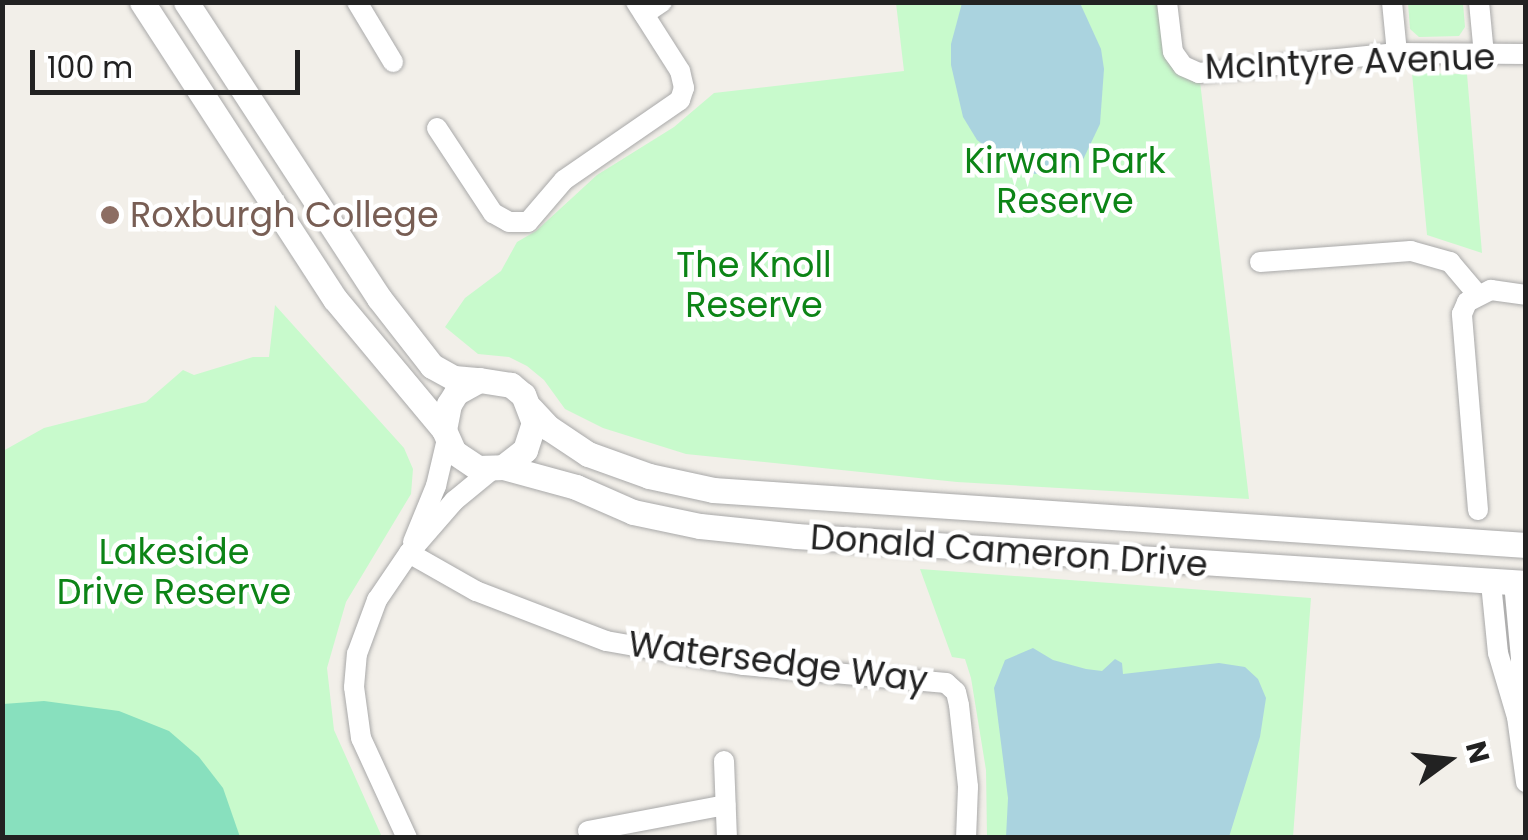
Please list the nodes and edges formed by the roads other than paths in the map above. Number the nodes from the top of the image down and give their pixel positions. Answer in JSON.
{"nodes":[{"id":1,"x":142,"y":2,"type":"edge"},
{"id":2,"x":186,"y":2,"type":"edge"},
{"id":3,"x":357,"y":2,"type":"edge"},
{"id":4,"x":1167,"y":2,"type":"edge"},
{"id":5,"x":1392,"y":2,"type":"edge"},
{"id":6,"x":1479,"y":2,"type":"edge"},
{"id":7,"x":647,"y":6,"type":"edge"},
{"id":8,"x":1397,"y":53,"type":"junction"},
{"id":9,"x":1484,"y":54,"type":"junction"},
{"id":10,"x":1526,"y":54,"type":"edge"},
{"id":11,"x":393,"y":62,"type":"dead end"},
{"id":12,"x":437,"y":128,"type":"dead end"},
{"id":13,"x":1260,"y":262,"type":"dead end"},
{"id":14,"x":1477,"y":294,"type":"junction"},
{"id":15,"x":1526,"y":295,"type":"edge"},
{"id":16,"x":480,"y":380,"type":"junction"},
{"id":17,"x":531,"y":409,"type":"junction"},
{"id":18,"x":445,"y":434,"type":"junction"},
{"id":19,"x":498,"y":468,"type":"junction"},
{"id":20,"x":1478,"y":510,"type":"dead end"},
{"id":21,"x":1511,"y":545,"type":"edge"},
{"id":22,"x":409,"y":553,"type":"junction"},
{"id":23,"x":1510,"y":583,"type":"edge"},
{"id":24,"x":724,"y":761,"type":"dead end"},
{"id":25,"x":1526,"y":782,"type":"edge"},
{"id":26,"x":726,"y":805,"type":"junction"},
{"id":27,"x":588,"y":831,"type":"dead end"},
{"id":28,"x":407,"y":838,"type":"edge"},
{"id":29,"x":728,"y":838,"type":"edge"},
{"id":30,"x":966,"y":838,"type":"edge"}],
"edges":[{"from":1,"to":18,"type":"street"},
{"from":2,"to":16,"type":"street"},
{"from":3,"to":11,"type":"street"},
{"from":4,"to":8,"type":"street","name":"McIntyre Avenue"},
{"from":5,"to":8,"type":"street"},
{"from":6,"to":9,"type":"street"},
{"from":7,"to":12,"type":"street"},
{"from":8,"to":9,"type":"street","name":"McIntyre Avenue"},
{"from":9,"to":10,"type":"street","name":"McIntyre Avenue"},
{"from":13,"to":14,"type":"street"},
{"from":14,"to":15,"type":"street"},
{"from":14,"to":20,"type":"street"},
{"from":16,"to":17,"type":"street"},
{"from":16,"to":18,"type":"street"},
{"from":17,"to":19,"type":"street"},
{"from":17,"to":21,"type":"street","name":"Donald Cameron Drive"},
{"from":18,"to":19,"type":"street"},
{"from":18,"to":22,"type":"street"},
{"from":19,"to":22,"type":"street"},
{"from":19,"to":23,"type":"street","name":"Donald Cameron Drive"},
{"from":21,"to":23,"type":"street"},
{"from":22,"to":28,"type":"street"},
{"from":22,"to":30,"type":"street","name":"Watersedge Way"},
{"from":23,"to":25,"type":"street"},
{"from":24,"to":26,"type":"street"},
{"from":26,"to":27,"type":"street"},
{"from":26,"to":29,"type":"street"}]}
